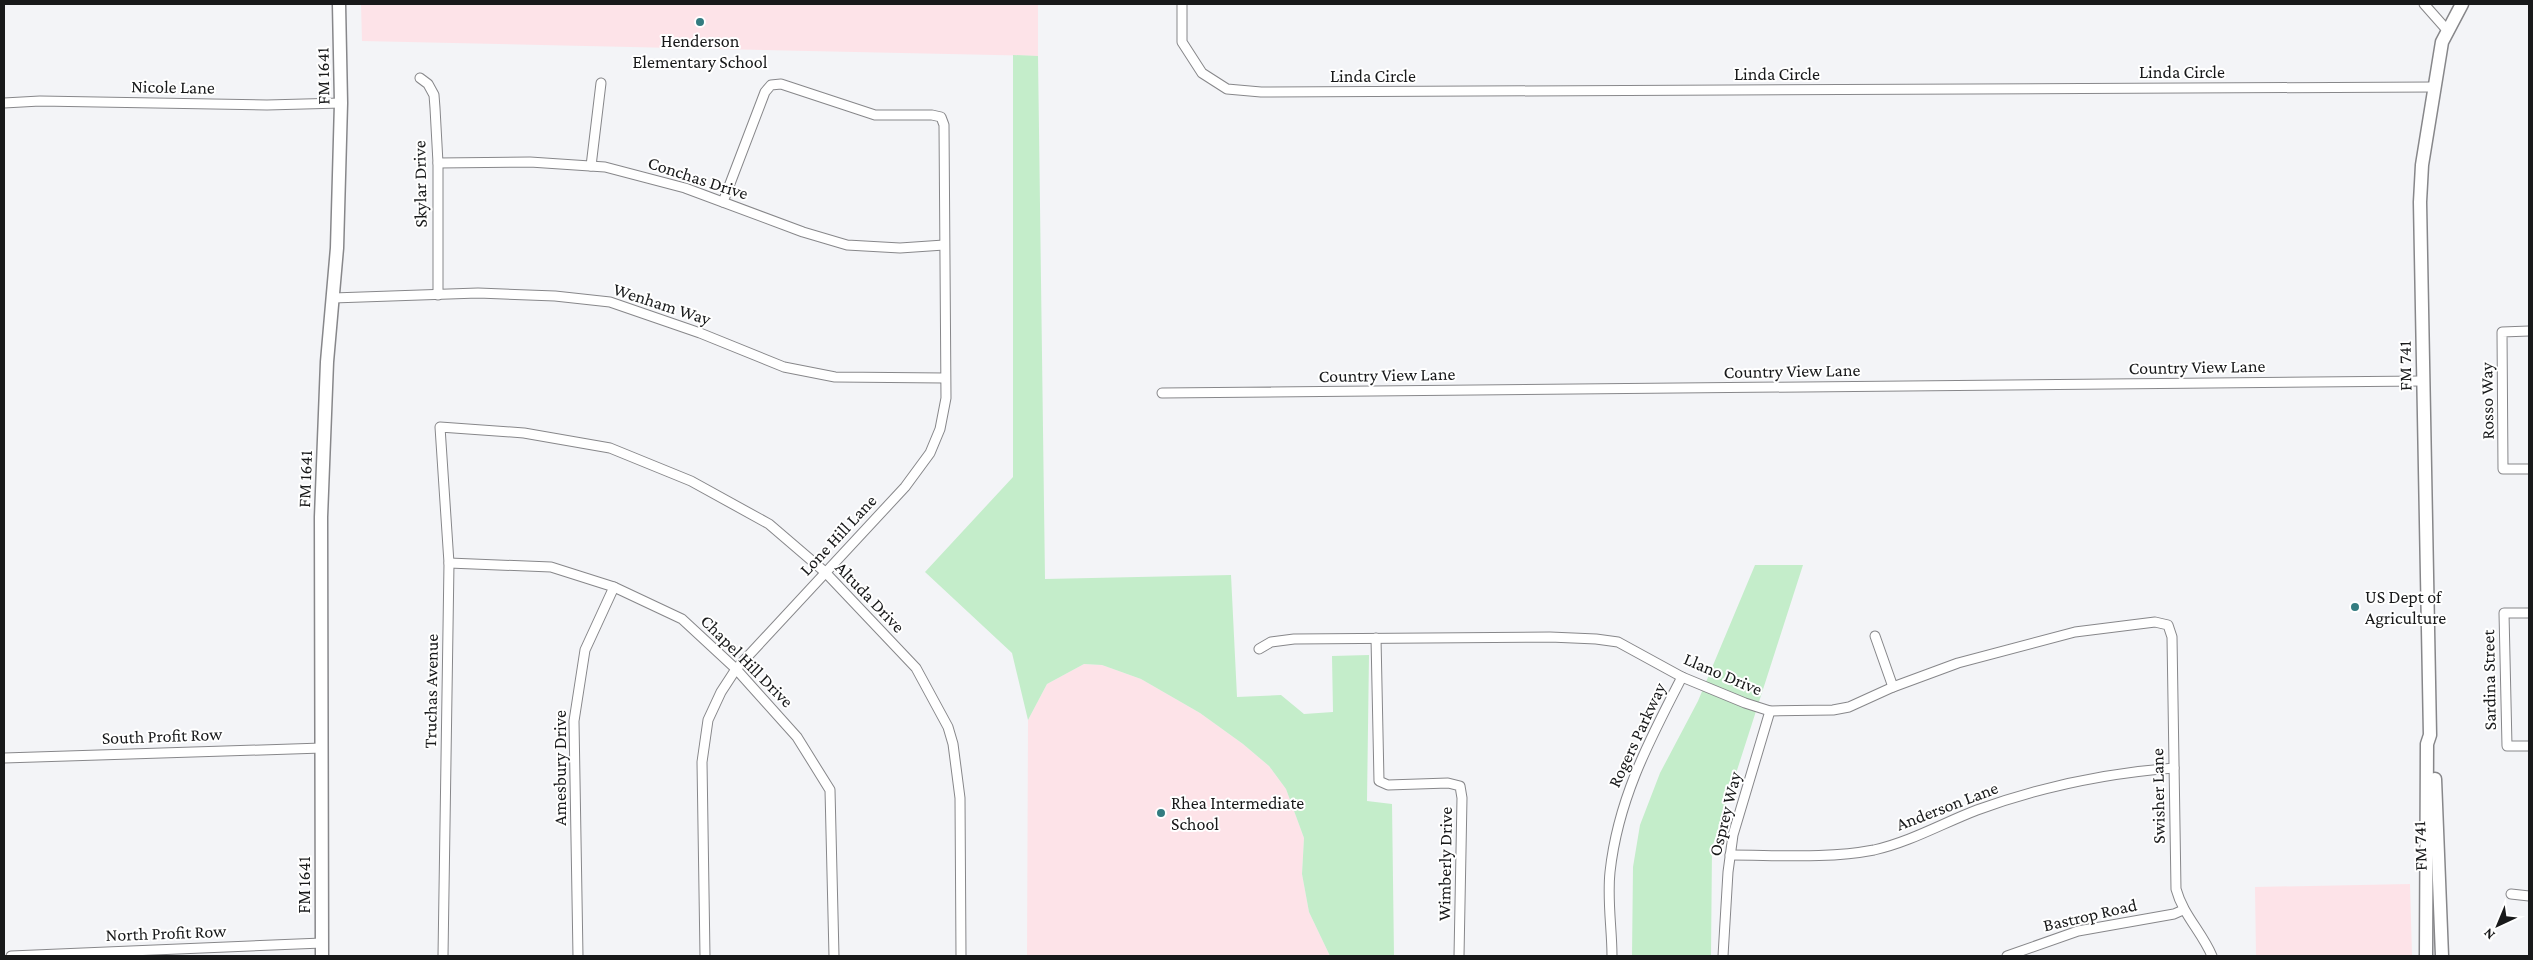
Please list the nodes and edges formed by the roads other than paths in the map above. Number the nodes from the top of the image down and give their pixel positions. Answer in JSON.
{"nodes":[{"id":1,"x":340,"y":4,"type":"edge"},
{"id":2,"x":1182,"y":4,"type":"edge"},
{"id":3,"x":2424,"y":4,"type":"edge"},
{"id":4,"x":2462,"y":4,"type":"edge"},
{"id":5,"x":2447,"y":30,"type":"junction"},
{"id":6,"x":420,"y":78,"type":"dead end"},
{"id":7,"x":600,"y":83,"type":"dead end"},
{"id":8,"x":2432,"y":88,"type":"junction"},
{"id":9,"x":4,"y":102,"type":"edge"},
{"id":10,"x":341,"y":103,"type":"junction"},
{"id":11,"x":438,"y":163,"type":"junction"},
{"id":12,"x":591,"y":166,"type":"junction"},
{"id":13,"x":723,"y":202,"type":"junction"},
{"id":14,"x":944,"y":245,"type":"junction"},
{"id":15,"x":438,"y":295,"type":"junction"},
{"id":16,"x":333,"y":298,"type":"junction"},
{"id":17,"x":2529,"y":331,"type":"edge"},
{"id":18,"x":944,"y":378,"type":"junction"},
{"id":19,"x":2422,"y":381,"type":"junction"},
{"id":20,"x":1162,"y":393,"type":"dead end"},
{"id":21,"x":440,"y":427,"type":"joint"},
{"id":22,"x":2529,"y":469,"type":"edge"},
{"id":23,"x":449,"y":563,"type":"junction"},
{"id":24,"x":825,"y":572,"type":"junction"},
{"id":25,"x":614,"y":587,"type":"junction"},
{"id":26,"x":2529,"y":613,"type":"edge"},
{"id":27,"x":2168,"y":625,"type":"joint"},
{"id":28,"x":1875,"y":636,"type":"dead end"},
{"id":29,"x":1376,"y":638,"type":"junction"},
{"id":30,"x":1259,"y":650,"type":"dead end"},
{"id":31,"x":736,"y":669,"type":"junction"},
{"id":32,"x":1682,"y":677,"type":"junction"},
{"id":33,"x":1893,"y":687,"type":"junction"},
{"id":34,"x":1770,"y":711,"type":"junction"},
{"id":35,"x":2430,"y":735,"type":"junction"},
{"id":36,"x":2529,"y":746,"type":"edge"},
{"id":37,"x":322,"y":748,"type":"junction"},
{"id":38,"x":4,"y":758,"type":"edge"},
{"id":39,"x":2174,"y":768,"type":"junction"},
{"id":40,"x":1730,"y":855,"type":"junction"},
{"id":41,"x":2510,"y":894,"type":"dead end"},
{"id":42,"x":2529,"y":896,"type":"edge"},
{"id":43,"x":2183,"y":910,"type":"junction"},
{"id":44,"x":322,"y":943,"type":"junction"},
{"id":45,"x":11,"y":956,"type":"edge"},
{"id":46,"x":322,"y":956,"type":"edge"},
{"id":47,"x":443,"y":956,"type":"edge"},
{"id":48,"x":578,"y":956,"type":"edge"},
{"id":49,"x":705,"y":956,"type":"edge"},
{"id":50,"x":834,"y":956,"type":"edge"},
{"id":51,"x":961,"y":956,"type":"edge"},
{"id":52,"x":1459,"y":956,"type":"edge"},
{"id":53,"x":1612,"y":956,"type":"edge"},
{"id":54,"x":1723,"y":956,"type":"edge"},
{"id":55,"x":2007,"y":956,"type":"edge"},
{"id":56,"x":2212,"y":956,"type":"edge"},
{"id":57,"x":2426,"y":956,"type":"edge"},
{"id":58,"x":2442,"y":956,"type":"edge"}],
"edges":[{"from":1,"to":10,"type":"main road","name":"FM 1641","number":"FM 1641"},
{"from":2,"to":8,"type":"street","name":"Linda Circle"},
{"from":3,"to":5,"type":"street"},
{"from":4,"to":5,"type":"main road","name":"FM 741","number":"FM 741"},
{"from":5,"to":8,"type":"main road","name":"FM 741","number":"FM 741"},
{"from":6,"to":11,"type":"street","name":"Skylar Drive"},
{"from":7,"to":12,"type":"street"},
{"from":8,"to":19,"type":"main road","name":"FM 741","number":"FM 741"},
{"from":9,"to":10,"type":"street","name":"Nicole Lane"},
{"from":10,"to":16,"type":"main road","name":"FM 1641","number":"FM 1641"},
{"from":11,"to":12,"type":"street","name":"Conchas Drive"},
{"from":11,"to":15,"type":"street","name":"Skylar Drive"},
{"from":12,"to":13,"type":"street","name":"Conchas Drive"},
{"from":13,"to":14,"type":"street","name":"Conchas Drive"},
{"from":13,"to":14,"type":"street","name":"Lone Hill Lane"},
{"from":14,"to":18,"type":"street","name":"Lone Hill Lane"},
{"from":15,"to":16,"type":"street","name":"Wenham Way"},
{"from":15,"to":18,"type":"street","name":"Wenham Way"},
{"from":16,"to":37,"type":"main road","name":"FM 1641","number":"FM 1641"},
{"from":17,"to":22,"type":"street","name":"Rosso Way"},
{"from":18,"to":24,"type":"street","name":"Lone Hill Lane"},
{"from":19,"to":20,"type":"street","name":"Country View Lane"},
{"from":19,"to":35,"type":"main road","name":"FM 741","number":"FM 741"},
{"from":21,"to":23,"type":"street","name":"Truchas Avenue"},
{"from":21,"to":24,"type":"street","name":"Altuda Drive"},
{"from":23,"to":25,"type":"street","name":"Chapel Hill Drive"},
{"from":23,"to":47,"type":"street","name":"Truchas Avenue"},
{"from":24,"to":31,"type":"street","name":"Lone Hill Lane"},
{"from":24,"to":51,"type":"street","name":"Altuda Drive"},
{"from":25,"to":31,"type":"street","name":"Chapel Hill Drive"},
{"from":25,"to":48,"type":"street","name":"Amesbury Drive"},
{"from":26,"to":36,"type":"street","name":"Sardina Street"},
{"from":27,"to":33,"type":"street","name":"Llano Drive"},
{"from":27,"to":39,"type":"street","name":"Swisher Lane"},
{"from":28,"to":33,"type":"street"},
{"from":29,"to":30,"type":"street","name":"Llano Drive"},
{"from":29,"to":32,"type":"street","name":"Llano Drive"},
{"from":29,"to":52,"type":"street","name":"Wimberly Drive"},
{"from":31,"to":49,"type":"street","name":"Lone Hill Lane"},
{"from":31,"to":50,"type":"street","name":"Chapel Hill Drive"},
{"from":32,"to":34,"type":"street","name":"Llano Drive"},
{"from":32,"to":53,"type":"street","name":"Rogers Parkway"},
{"from":33,"to":34,"type":"street","name":"Llano Drive"},
{"from":34,"to":40,"type":"street","name":"Osprey Way"},
{"from":35,"to":57,"type":"main road","name":"FM 741","number":"FM 741"},
{"from":35,"to":58,"type":"main road","name":"FM 741","number":"FM 741"},
{"from":37,"to":38,"type":"street","name":"South Profit Row"},
{"from":37,"to":44,"type":"main road","name":"FM 1641","number":"FM 1641"},
{"from":39,"to":40,"type":"street","name":"Anderson Lane"},
{"from":39,"to":43,"type":"street","name":"Swisher Lane"},
{"from":40,"to":54,"type":"street","name":"Osprey Way"},
{"from":41,"to":42,"type":"street"},
{"from":43,"to":55,"type":"street","name":"Bastrop Road"},
{"from":43,"to":56,"type":"street","name":"Swisher Lane"},
{"from":44,"to":45,"type":"street","name":"North Profit Row"},
{"from":44,"to":46,"type":"main road","name":"FM 1641","number":"FM 1641"}]}
